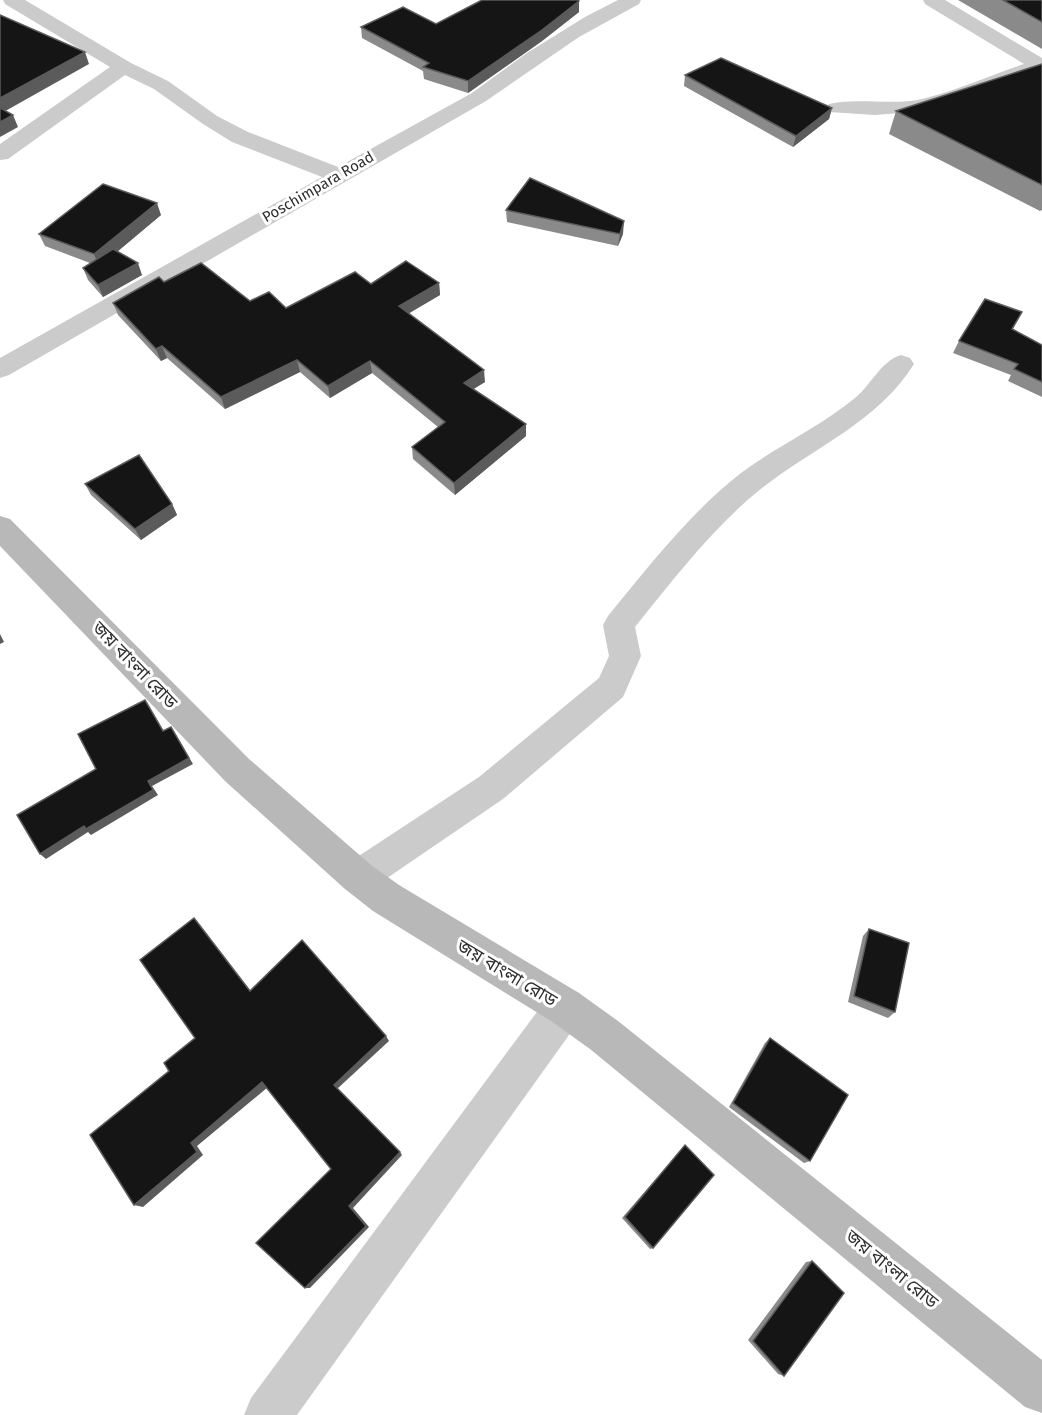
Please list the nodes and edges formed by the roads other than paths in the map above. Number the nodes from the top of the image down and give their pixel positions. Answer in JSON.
{"nodes":[{"id":1,"x":12,"y":0,"type":"edge"},
{"id":2,"x":632,"y":0,"type":"edge"},
{"id":3,"x":932,"y":0,"type":"edge"},
{"id":4,"x":1041,"y":64,"type":"edge"},
{"id":5,"x":124,"y":68,"type":"junction"},
{"id":6,"x":836,"y":108,"type":"dead end"},
{"id":7,"x":0,"y":154,"type":"edge"},
{"id":8,"x":338,"y":175,"type":"junction"},
{"id":9,"x":901,"y":364,"type":"dead end"},
{"id":10,"x":0,"y":369,"type":"edge"},
{"id":11,"x":0,"y":527,"type":"edge"},
{"id":12,"x":357,"y":877,"type":"junction"},
{"id":13,"x":565,"y":1007,"type":"junction"},
{"id":14,"x":1042,"y":1390,"type":"edge"},
{"id":15,"x":268,"y":1415,"type":"edge"}],
"edges":[{"from":1,"to":5,"type":"street"},
{"from":2,"to":8,"type":"street","name":"Poschimpara Road"},
{"from":3,"to":4,"type":"street"},
{"from":4,"to":6,"type":"street"},
{"from":5,"to":7,"type":"street"},
{"from":5,"to":8,"type":"street"},
{"from":8,"to":10,"type":"street","name":"Poschimpara Road"},
{"from":9,"to":12,"type":"street"},
{"from":11,"to":12,"type":"street","name":"জয় বাংলা রোড"},
{"from":12,"to":13,"type":"street","name":"জয় বাংলা রোড"},
{"from":13,"to":14,"type":"street","name":"জয় বাংলা রোড"},
{"from":13,"to":15,"type":"street"}]}
